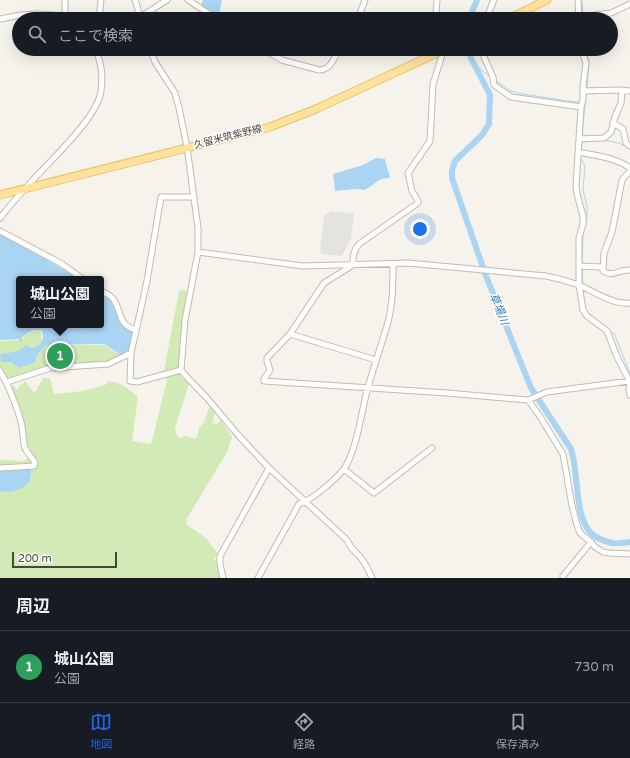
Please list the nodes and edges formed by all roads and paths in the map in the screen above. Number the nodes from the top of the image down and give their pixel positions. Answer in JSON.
{"nodes":[{"id":1,"x":65,"y":0,"type":"edge"},
{"id":2,"x":101,"y":0,"type":"edge"},
{"id":3,"x":135,"y":0,"type":"edge"},
{"id":4,"x":167,"y":0,"type":"edge"},
{"id":5,"x":188,"y":0,"type":"edge"},
{"id":6,"x":365,"y":0,"type":"edge"},
{"id":7,"x":437,"y":0,"type":"edge"},
{"id":8,"x":494,"y":0,"type":"edge"},
{"id":9,"x":547,"y":0,"type":"edge"},
{"id":10,"x":578,"y":0,"type":"edge"},
{"id":11,"x":630,"y":4,"type":"edge"},
{"id":12,"x":65,"y":12,"type":"edge"},
{"id":13,"x":100,"y":12,"type":"edge"},
{"id":14,"x":140,"y":12,"type":"edge"},
{"id":15,"x":149,"y":12,"type":"edge"},
{"id":16,"x":206,"y":12,"type":"edge"},
{"id":17,"x":361,"y":12,"type":"edge"},
{"id":18,"x":436,"y":12,"type":"edge"},
{"id":19,"x":489,"y":12,"type":"edge"},
{"id":20,"x":522,"y":12,"type":"edge"},
{"id":21,"x":579,"y":12,"type":"edge"},
{"id":22,"x":612,"y":12,"type":"edge"},
{"id":23,"x":12,"y":17,"type":"edge"},
{"id":24,"x":0,"y":19,"type":"edge"},
{"id":25,"x":98,"y":56,"type":"edge"},
{"id":26,"x":153,"y":56,"type":"edge"},
{"id":27,"x":275,"y":56,"type":"edge"},
{"id":28,"x":335,"y":56,"type":"edge"},
{"id":29,"x":430,"y":56,"type":"edge"},
{"id":30,"x":442,"y":56,"type":"edge"},
{"id":31,"x":484,"y":56,"type":"edge"},
{"id":32,"x":584,"y":56,"type":"edge"},
{"id":33,"x":622,"y":90,"type":"junction"},
{"id":34,"x":583,"y":91,"type":"junction"},
{"id":35,"x":630,"y":91,"type":"edge"},
{"id":36,"x":581,"y":107,"type":"junction"},
{"id":37,"x":613,"y":123,"type":"junction"},
{"id":38,"x":579,"y":139,"type":"junction"},
{"id":39,"x":630,"y":146,"type":"edge"},
{"id":40,"x":187,"y":147,"type":"junction"},
{"id":41,"x":578,"y":152,"type":"junction"},
{"id":42,"x":630,"y":168,"type":"edge"},
{"id":43,"x":630,"y":171,"type":"edge"},
{"id":44,"x":27,"y":188,"type":"junction"},
{"id":45,"x":0,"y":195,"type":"edge"},
{"id":46,"x":194,"y":197,"type":"junction"},
{"id":47,"x":0,"y":218,"type":"edge"},
{"id":48,"x":0,"y":231,"type":"edge"},
{"id":49,"x":198,"y":252,"type":"junction"},
{"id":50,"x":393,"y":264,"type":"junction"},
{"id":51,"x":353,"y":265,"type":"junction"},
{"id":52,"x":579,"y":266,"type":"junction"},
{"id":53,"x":602,"y":267,"type":"junction"},
{"id":54,"x":630,"y":270,"type":"edge"},
{"id":55,"x":78,"y":276,"type":"edge"},
{"id":56,"x":579,"y":285,"type":"junction"},
{"id":57,"x":104,"y":292,"type":"edge"},
{"id":58,"x":630,"y":303,"type":"edge"},
{"id":59,"x":136,"y":330,"type":"junction"},
{"id":60,"x":290,"y":334,"type":"junction"},
{"id":61,"x":131,"y":353,"type":"junction"},
{"id":62,"x":376,"y":360,"type":"junction"},
{"id":63,"x":182,"y":370,"type":"junction"},
{"id":64,"x":0,"y":371,"type":"edge"},
{"id":65,"x":7,"y":382,"type":"junction"},
{"id":66,"x":630,"y":382,"type":"edge"},
{"id":67,"x":368,"y":388,"type":"junction"},
{"id":68,"x":630,"y":395,"type":"edge"},
{"id":69,"x":528,"y":400,"type":"junction"},
{"id":70,"x":432,"y":448,"type":"dead end"},
{"id":71,"x":0,"y":468,"type":"edge"},
{"id":72,"x":269,"y":468,"type":"junction"},
{"id":73,"x":344,"y":469,"type":"junction"},
{"id":74,"x":306,"y":502,"type":"junction"},
{"id":75,"x":591,"y":542,"type":"junction"},
{"id":76,"x":630,"y":554,"type":"edge"},
{"id":77,"x":563,"y":576,"type":"dead end"},
{"id":78,"x":223,"y":578,"type":"edge"},
{"id":79,"x":258,"y":578,"type":"edge"},
{"id":80,"x":372,"y":578,"type":"edge"}],
"edges":[{"from":1,"to":12,"type":"street"},
{"from":2,"to":13,"type":"street"},
{"from":3,"to":14,"type":"street"},
{"from":4,"to":15,"type":"street"},
{"from":5,"to":16,"type":"street"},
{"from":6,"to":17,"type":"street"},
{"from":7,"to":18,"type":"street"},
{"from":8,"to":19,"type":"street"},
{"from":9,"to":20,"type":"main road"},
{"from":10,"to":21,"type":"street"},
{"from":11,"to":22,"type":"street"},
{"from":23,"to":24,"type":"street"},
{"from":25,"to":44,"type":"street"},
{"from":26,"to":40,"type":"street"},
{"from":27,"to":28,"type":"street"},
{"from":29,"to":40,"type":"main road","name":"久留米筑紫野線","bridge":true},
{"from":30,"to":51,"type":"street"},
{"from":31,"to":36,"type":"street"},
{"from":32,"to":34,"type":"street"},
{"from":33,"to":34,"type":"street"},
{"from":33,"to":35,"type":"street"},
{"from":33,"to":37,"type":"street"},
{"from":34,"to":36,"type":"street"},
{"from":36,"to":38,"type":"street"},
{"from":37,"to":38,"type":"street"},
{"from":37,"to":39,"type":"street"},
{"from":38,"to":41,"type":"street"},
{"from":40,"to":44,"type":"main road","name":"久留米筑紫野線"},
{"from":40,"to":46,"type":"street"},
{"from":41,"to":42,"type":"street"},
{"from":41,"to":52,"type":"street"},
{"from":43,"to":53,"type":"street"},
{"from":44,"to":45,"type":"main road","name":"久留米筑紫野線"},
{"from":44,"to":47,"type":"street"},
{"from":46,"to":49,"type":"street"},
{"from":46,"to":59,"type":"street"},
{"from":48,"to":55,"type":"street"},
{"from":49,"to":51,"type":"street"},
{"from":49,"to":63,"type":"street"},
{"from":50,"to":51,"type":"street"},
{"from":50,"to":56,"type":"street"},
{"from":50,"to":62,"type":"street"},
{"from":51,"to":60,"type":"street"},
{"from":52,"to":53,"type":"street"},
{"from":52,"to":56,"type":"street"},
{"from":53,"to":54,"type":"street"},
{"from":56,"to":58,"type":"street"},
{"from":56,"to":66,"type":"street"},
{"from":57,"to":59,"type":"street"},
{"from":59,"to":61,"type":"street"},
{"from":60,"to":62,"type":"street"},
{"from":60,"to":67,"type":"street"},
{"from":61,"to":63,"type":"street"},
{"from":61,"to":65,"type":"street"},
{"from":62,"to":67,"type":"street"},
{"from":63,"to":72,"type":"street"},
{"from":64,"to":65,"type":"street"},
{"from":65,"to":71,"type":"street"},
{"from":66,"to":68,"type":"street"},
{"from":66,"to":69,"type":"street"},
{"from":67,"to":69,"type":"street"},
{"from":67,"to":73,"type":"street"},
{"from":69,"to":75,"type":"street"},
{"from":70,"to":73,"type":"street"},
{"from":72,"to":74,"type":"street"},
{"from":72,"to":78,"type":"street"},
{"from":73,"to":74,"type":"street"},
{"from":74,"to":79,"type":"street"},
{"from":74,"to":80,"type":"street"},
{"from":75,"to":76,"type":"street"},
{"from":75,"to":77,"type":"street"}]}
